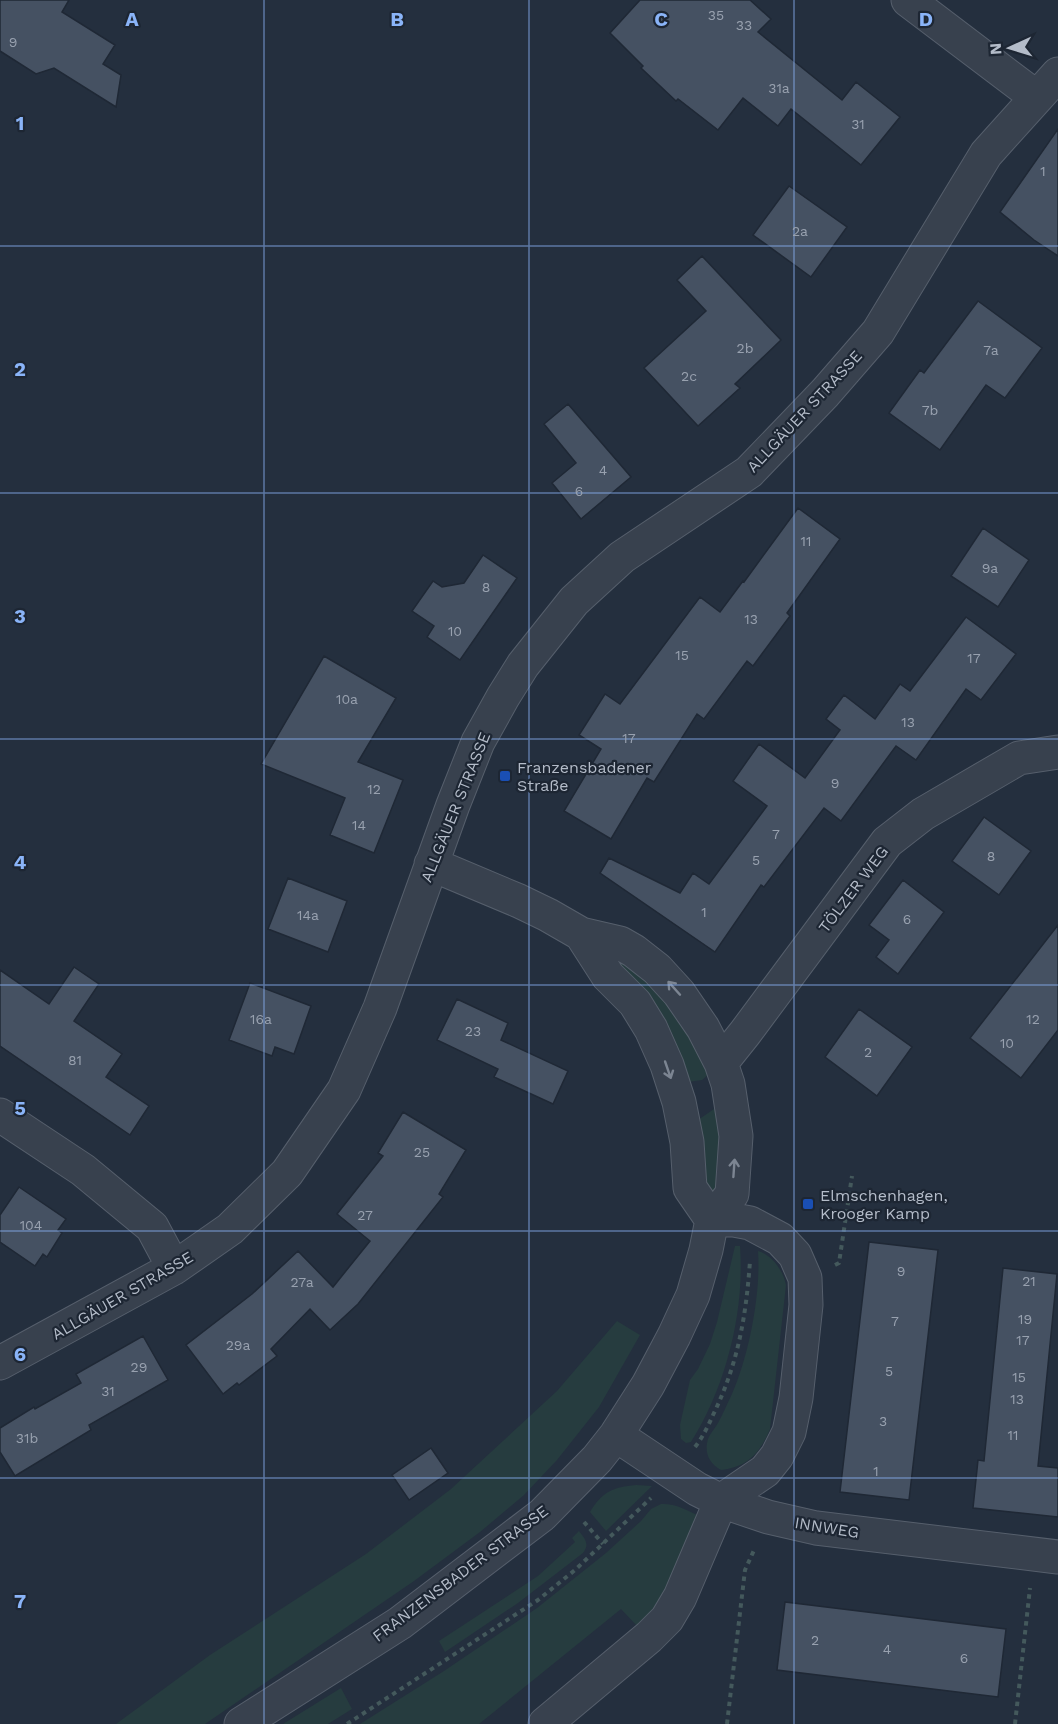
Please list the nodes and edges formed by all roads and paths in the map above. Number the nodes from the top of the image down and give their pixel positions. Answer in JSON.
{"nodes":[{"id":1,"x":908,"y":0,"type":"edge"},
{"id":2,"x":1058,"y":74,"type":"edge"},
{"id":3,"x":1036,"y":98,"type":"junction"},
{"id":4,"x":1058,"y":752,"type":"edge"},
{"id":5,"x":431,"y":864,"type":"junction"},
{"id":6,"x":580,"y":934,"type":"junction"},
{"id":7,"x":724,"y":1073,"type":"junction"},
{"id":8,"x":679,"y":1102,"type":"junction"},
{"id":9,"x":0,"y":1115,"type":"edge"},
{"id":10,"x":852,"y":1176,"type":"dead end"},
{"id":11,"x":712,"y":1220,"type":"junction"},
{"id":12,"x":174,"y":1268,"type":"junction"},
{"id":13,"x":805,"y":1278,"type":"junction"},
{"id":14,"x":0,"y":1363,"type":"edge"},
{"id":15,"x":616,"y":1435,"type":"junction"},
{"id":16,"x":721,"y":1501,"type":"junction"},
{"id":17,"x":768,"y":1517,"type":"junction"},
{"id":18,"x":1046,"y":1555,"type":"edge"},
{"id":19,"x":241,"y":1724,"type":"edge"},
{"id":20,"x":545,"y":1724,"type":"edge"},
{"id":21,"x":727,"y":1724,"type":"edge"},
{"id":22,"x":1015,"y":1724,"type":"edge"}],
"edges":[{"from":1,"to":3,"type":"street"},
{"from":2,"to":3,"type":"street","name":"ALLGÄUER STRASSE"},
{"from":3,"to":5,"type":"street","name":"ALLGÄUER STRASSE"},
{"from":4,"to":7,"type":"street","name":"TÖLZER WEG"},
{"from":5,"to":6,"type":"street","name":"FRANZENSBADER STRASSE"},
{"from":5,"to":12,"type":"street","name":"ALLGÄUER STRASSE"},
{"from":7,"to":6,"type":"street","name":"FRANZENSBADER STRASSE","one_way":true},
{"from":6,"to":8,"type":"street","name":"FRANZENSBADER STRASSE","one_way":true},
{"from":7,"to":8,"type":"street"},
{"from":11,"to":7,"type":"street","name":"FRANZENSBADER STRASSE","one_way":true},
{"from":8,"to":11,"type":"street","name":"FRANZENSBADER STRASSE"},
{"from":9,"to":12,"type":"street"},
{"from":10,"to":13,"type":"path"},
{"from":11,"to":13,"type":"street"},
{"from":11,"to":15,"type":"street","name":"FRANZENSBADER STRASSE"},
{"from":12,"to":14,"type":"street","name":"ALLGÄUER STRASSE"},
{"from":13,"to":16,"type":"street"},
{"from":15,"to":16,"type":"street","name":"INNWEG"},
{"from":15,"to":19,"type":"street","name":"FRANZENSBADER STRASSE"},
{"from":16,"to":17,"type":"street","name":"INNWEG"},
{"from":16,"to":20,"type":"street"},
{"from":17,"to":18,"type":"street","name":"INNWEG"},
{"from":17,"to":21,"type":"path"},
{"from":18,"to":22,"type":"path"}]}
